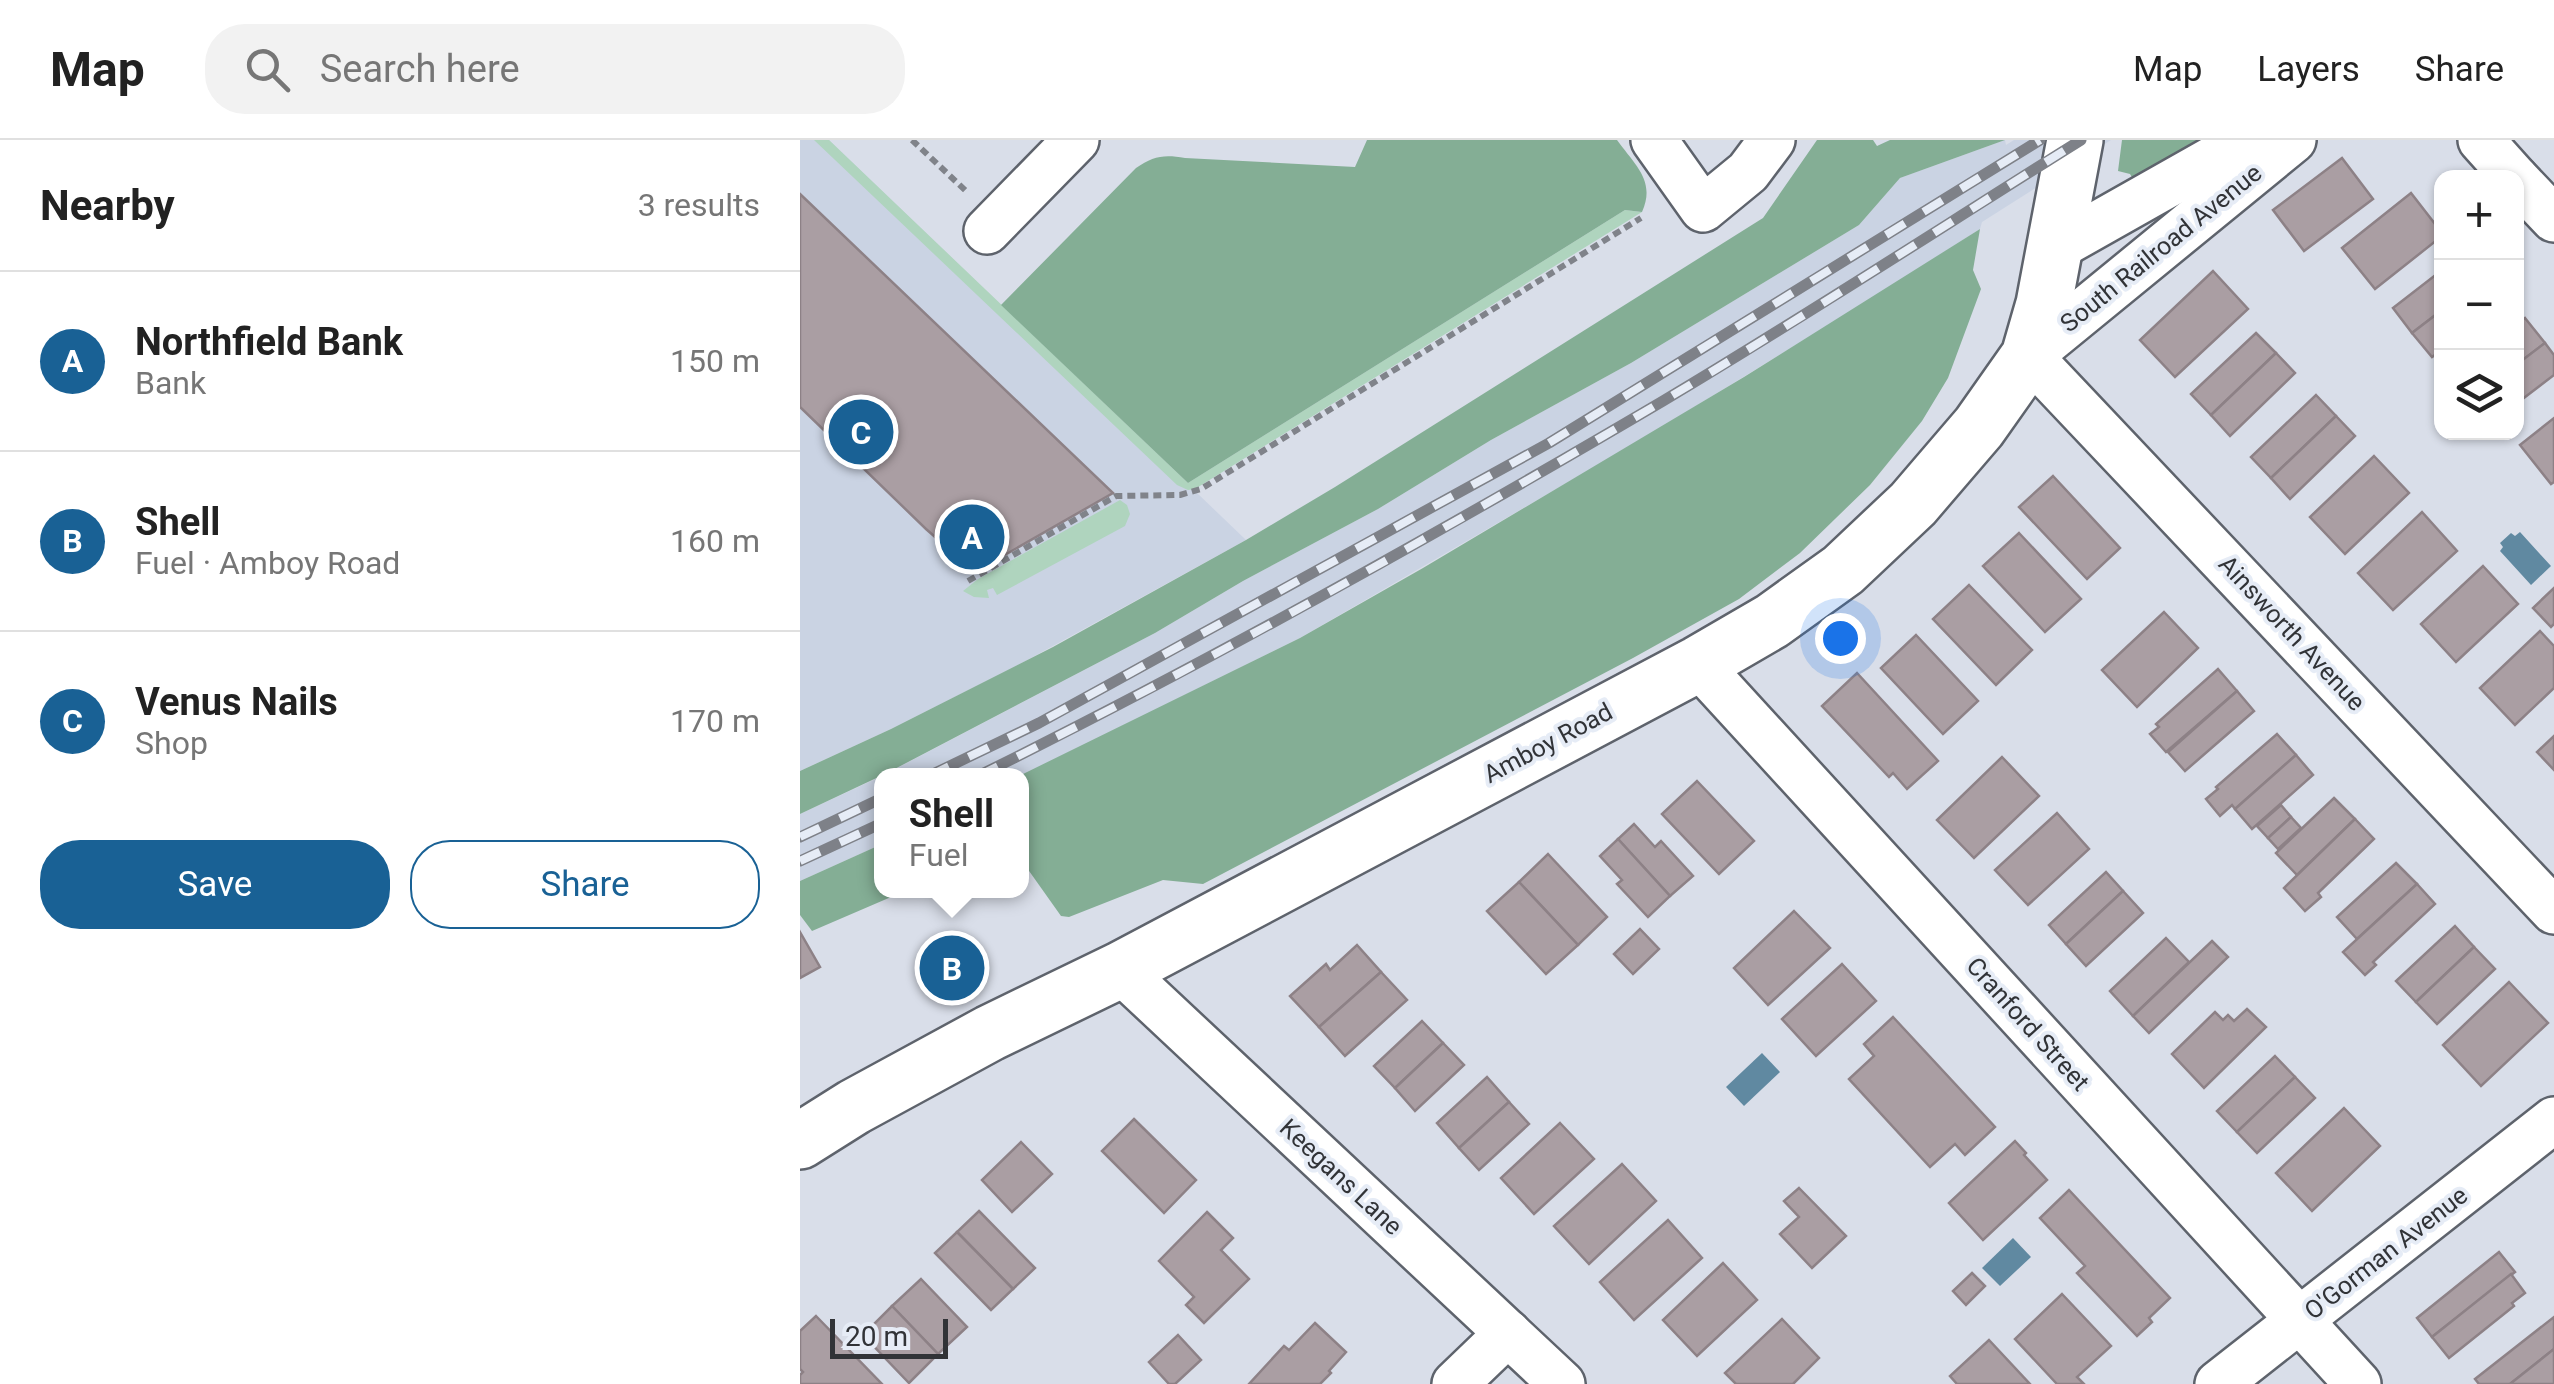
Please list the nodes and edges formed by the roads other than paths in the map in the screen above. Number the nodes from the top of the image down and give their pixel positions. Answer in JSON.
{"nodes":[{"id":1,"x":1076,"y":140,"type":"edge"},
{"id":2,"x":1654,"y":140,"type":"edge"},
{"id":3,"x":1772,"y":140,"type":"edge"},
{"id":4,"x":2075,"y":140,"type":"edge"},
{"id":5,"x":2246,"y":140,"type":"edge"},
{"id":6,"x":2293,"y":140,"type":"edge"},
{"id":7,"x":2481,"y":140,"type":"edge"},
{"id":8,"x":2509,"y":170,"type":"edge"},
{"id":9,"x":2524,"y":187,"type":"edge"},
{"id":10,"x":2554,"y":219,"type":"edge"},
{"id":11,"x":987,"y":231,"type":"dead end"},
{"id":12,"x":2052,"y":250,"type":"junction"},
{"id":13,"x":2030,"y":356,"type":"junction"},
{"id":14,"x":1698,"y":664,"type":"junction"},
{"id":15,"x":2554,"y":911,"type":"edge"},
{"id":16,"x":1120,"y":970,"type":"junction"},
{"id":17,"x":2554,"y":1120,"type":"edge"},
{"id":18,"x":800,"y":1141,"type":"edge"},
{"id":19,"x":2300,"y":1321,"type":"junction"},
{"id":20,"x":1508,"y":1333,"type":"junction"},
{"id":21,"x":1455,"y":1384,"type":"edge"},
{"id":22,"x":1562,"y":1384,"type":"edge"},
{"id":23,"x":2218,"y":1384,"type":"edge"},
{"id":24,"x":2358,"y":1384,"type":"edge"}],
"edges":[{"from":1,"to":11,"type":"street"},
{"from":2,"to":3,"type":"street"},
{"from":4,"to":12,"type":"main road","name":"Amboy Road"},
{"from":5,"to":12,"type":"street","name":"South Railroad Avenue"},
{"from":6,"to":13,"type":"street","name":"South Railroad Avenue"},
{"from":7,"to":8,"type":"street"},
{"from":9,"to":10,"type":"street"},
{"from":12,"to":13,"type":"main road","name":"Amboy Road"},
{"from":13,"to":14,"type":"main road","name":"Amboy Road"},
{"from":13,"to":15,"type":"street","name":"Ainsworth Avenue"},
{"from":14,"to":16,"type":"main road","name":"Amboy Road"},
{"from":14,"to":19,"type":"street","name":"Cranford Street"},
{"from":16,"to":18,"type":"main road","name":"Amboy Road"},
{"from":16,"to":20,"type":"street","name":"Keegans Lane"},
{"from":17,"to":19,"type":"street","name":"O'Gorman Avenue"},
{"from":19,"to":23,"type":"street","name":"O'Gorman Avenue"},
{"from":19,"to":24,"type":"street","name":"Cranford Street"},
{"from":20,"to":21,"type":"street"},
{"from":20,"to":22,"type":"street","name":"Keegans Lane"}]}
